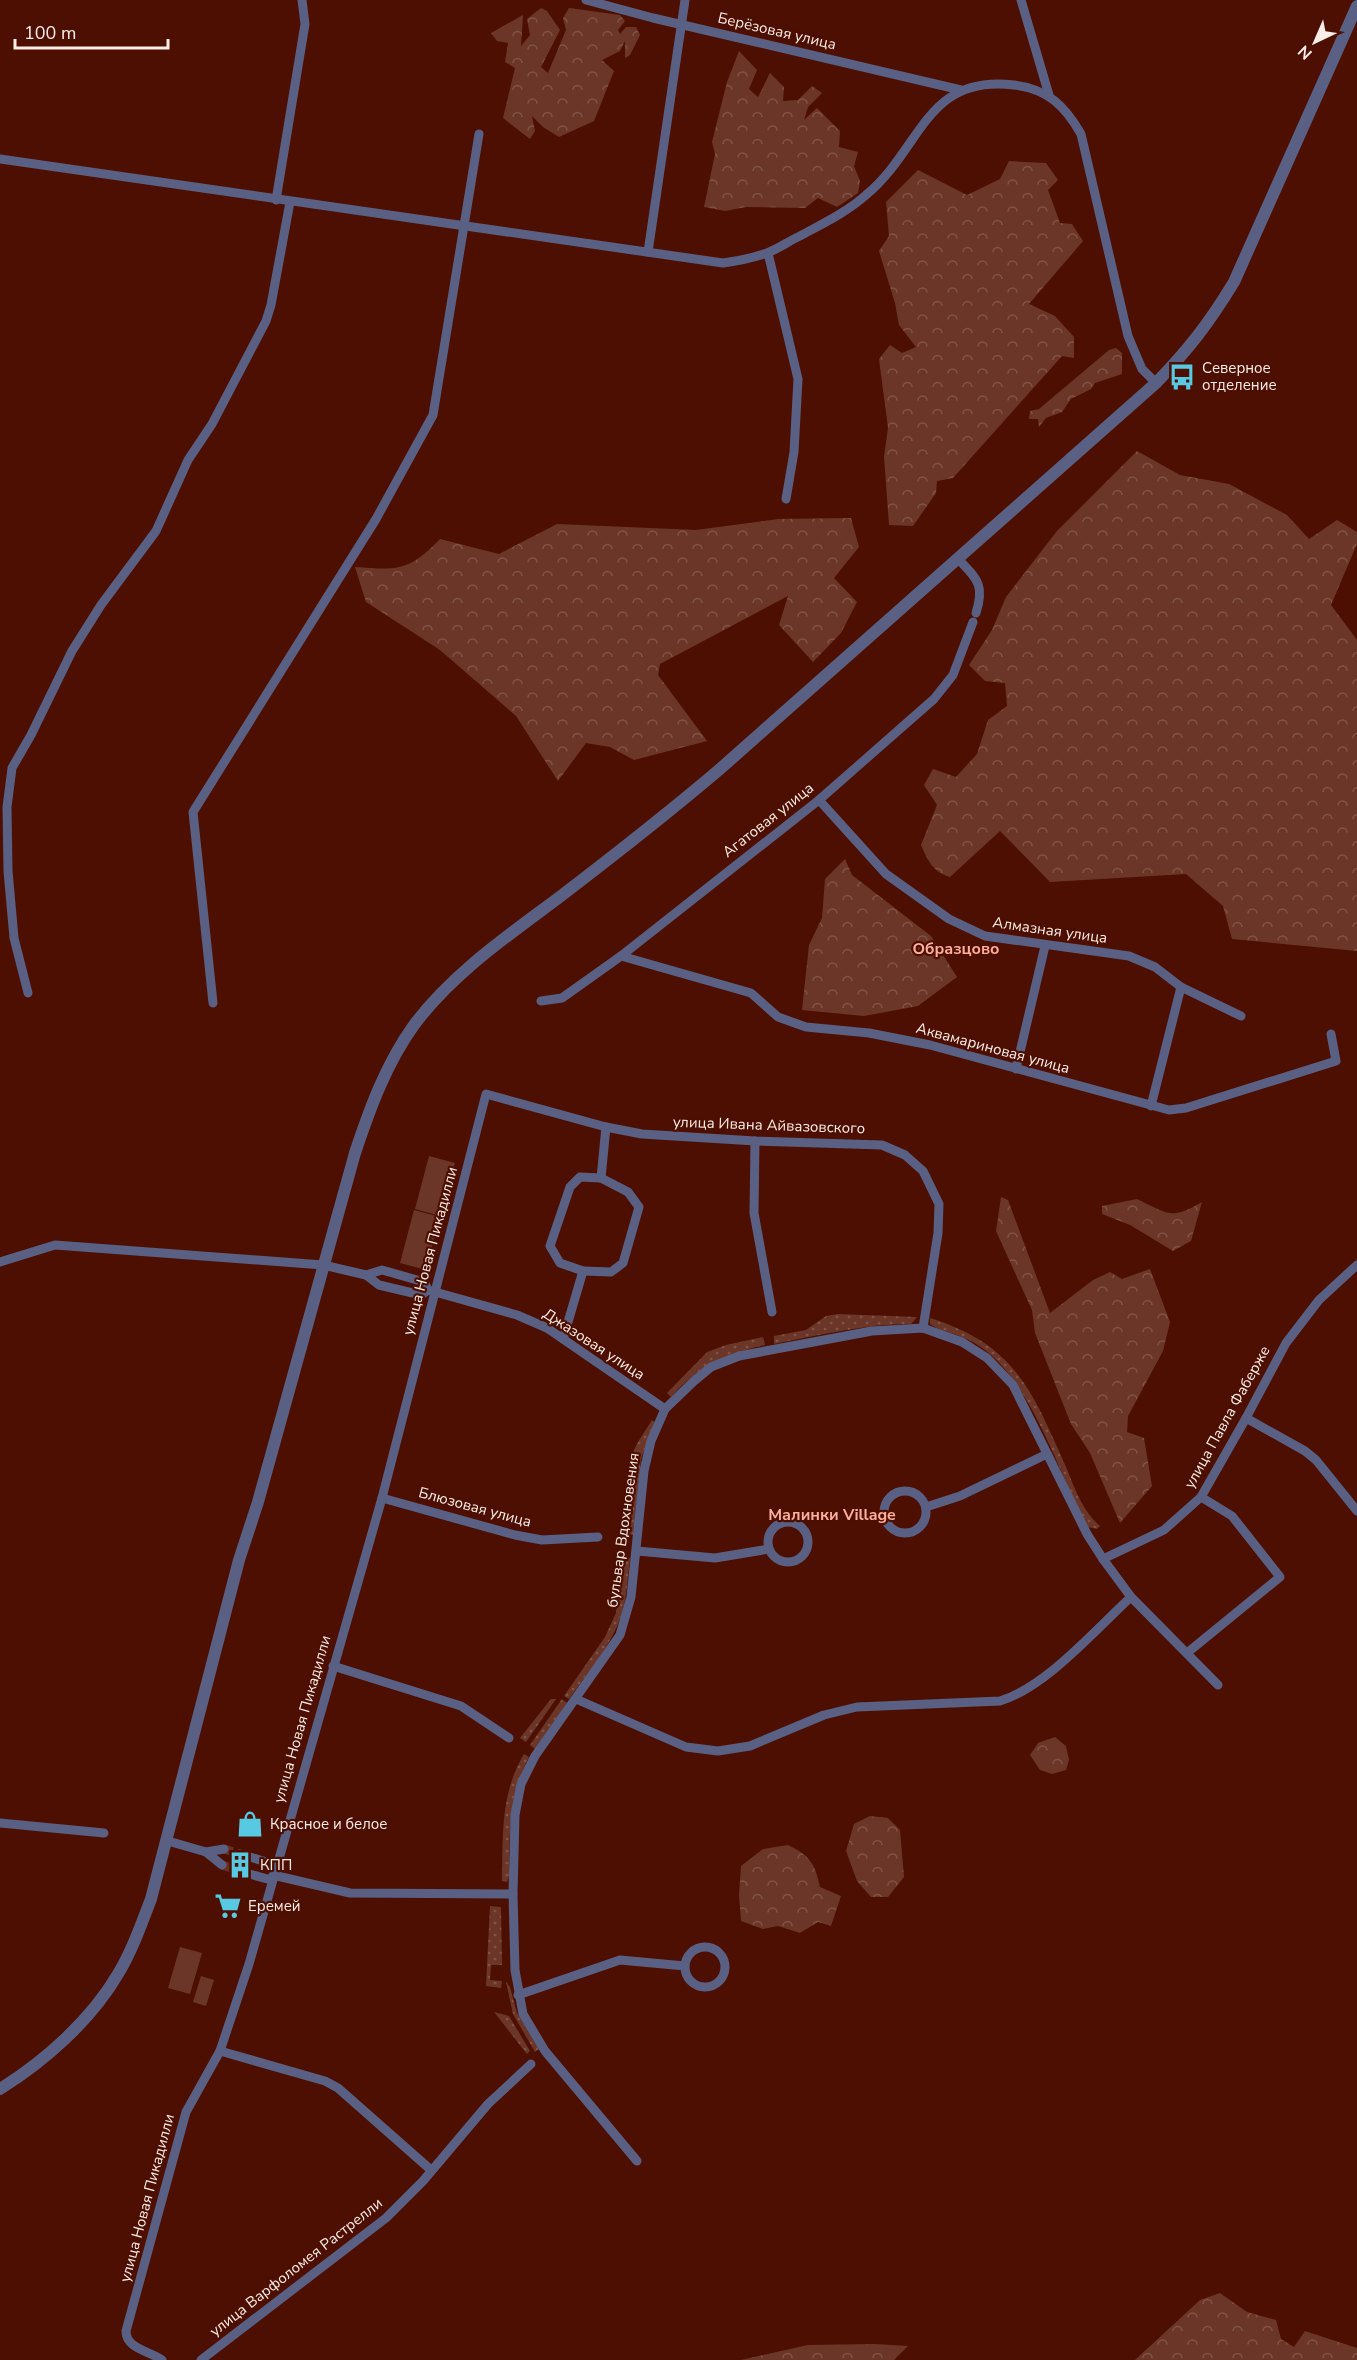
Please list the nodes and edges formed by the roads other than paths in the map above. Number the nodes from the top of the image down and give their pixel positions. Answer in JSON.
{"nodes":[{"id":1,"x":302,"y":0,"type":"edge"},
{"id":2,"x":586,"y":0,"type":"edge"},
{"id":3,"x":685,"y":0,"type":"edge"},
{"id":4,"x":1021,"y":0,"type":"edge"},
{"id":5,"x":1357,"y":6,"type":"edge"},
{"id":6,"x":680,"y":24,"type":"junction"},
{"id":7,"x":961,"y":90,"type":"junction"},
{"id":8,"x":1049,"y":95,"type":"junction"},
{"id":9,"x":479,"y":134,"type":"dead end"},
{"id":10,"x":0,"y":159,"type":"edge"},
{"id":11,"x":276,"y":200,"type":"junction"},
{"id":12,"x":290,"y":202,"type":"junction"},
{"id":13,"x":464,"y":226,"type":"junction"},
{"id":14,"x":648,"y":252,"type":"junction"},
{"id":15,"x":768,"y":253,"type":"junction"},
{"id":16,"x":1156,"y":383,"type":"junction"},
{"id":17,"x":786,"y":499,"type":"dead end"},
{"id":18,"x":958,"y":559,"type":"junction"},
{"id":19,"x":819,"y":800,"type":"junction"},
{"id":20,"x":1045,"y":946,"type":"junction"},
{"id":21,"x":621,"y":956,"type":"junction"},
{"id":22,"x":1181,"y":987,"type":"junction"},
{"id":23,"x":28,"y":993,"type":"dead end"},
{"id":24,"x":542,"y":1001,"type":"dead end"},
{"id":25,"x":213,"y":1003,"type":"dead end"},
{"id":26,"x":1242,"y":1016,"type":"dead end"},
{"id":27,"x":1331,"y":1034,"type":"dead end"},
{"id":28,"x":1016,"y":1070,"type":"junction"},
{"id":29,"x":486,"y":1094,"type":"joint"},
{"id":30,"x":1151,"y":1106,"type":"junction"},
{"id":31,"x":606,"y":1127,"type":"junction"},
{"id":32,"x":755,"y":1142,"type":"junction"},
{"id":33,"x":601,"y":1178,"type":"junction"},
{"id":34,"x":0,"y":1262,"type":"edge"},
{"id":35,"x":323,"y":1264,"type":"junction"},
{"id":36,"x":1357,"y":1265,"type":"edge"},
{"id":37,"x":583,"y":1271,"type":"junction"},
{"id":38,"x":366,"y":1275,"type":"junction"},
{"id":39,"x":431,"y":1291,"type":"junction"},
{"id":40,"x":772,"y":1312,"type":"dead end"},
{"id":41,"x":923,"y":1328,"type":"junction"},
{"id":42,"x":563,"y":1339,"type":"junction"},
{"id":43,"x":665,"y":1408,"type":"junction"},
{"id":44,"x":1246,"y":1418,"type":"junction"},
{"id":45,"x":1047,"y":1454,"type":"junction"},
{"id":46,"x":1201,"y":1497,"type":"junction"},
{"id":47,"x":382,"y":1498,"type":"junction"},
{"id":48,"x":926,"y":1507,"type":"junction"},
{"id":49,"x":1357,"y":1511,"type":"edge"},
{"id":50,"x":598,"y":1537,"type":"dead end"},
{"id":51,"x":769,"y":1549,"type":"junction"},
{"id":52,"x":637,"y":1551,"type":"junction"},
{"id":53,"x":1103,"y":1559,"type":"junction"},
{"id":54,"x":1131,"y":1597,"type":"junction"},
{"id":55,"x":1187,"y":1653,"type":"junction"},
{"id":56,"x":333,"y":1666,"type":"junction"},
{"id":57,"x":1218,"y":1685,"type":"dead end"},
{"id":58,"x":576,"y":1699,"type":"junction"},
{"id":59,"x":509,"y":1738,"type":"dead end"},
{"id":60,"x":0,"y":1823,"type":"edge"},
{"id":61,"x":104,"y":1833,"type":"dead end"},
{"id":62,"x":168,"y":1841,"type":"junction"},
{"id":63,"x":224,"y":1849,"type":"tunnel mouth"},
{"id":64,"x":206,"y":1852,"type":"junction"},
{"id":65,"x":250,"y":1857,"type":"tunnel mouth"},
{"id":66,"x":222,"y":1865,"type":"tunnel mouth"},
{"id":67,"x":276,"y":1865,"type":"junction"},
{"id":68,"x":246,"y":1873,"type":"tunnel mouth"},
{"id":69,"x":272,"y":1878,"type":"junction"},
{"id":70,"x":513,"y":1894,"type":"junction"},
{"id":71,"x":685,"y":1966,"type":"junction"},
{"id":72,"x":518,"y":1995,"type":"junction"},
{"id":73,"x":220,"y":2051,"type":"junction"},
{"id":74,"x":531,"y":2064,"type":"dead end"},
{"id":75,"x":0,"y":2089,"type":"edge"},
{"id":76,"x":637,"y":2161,"type":"dead end"},
{"id":77,"x":431,"y":2170,"type":"junction"},
{"id":78,"x":162,"y":2360,"type":"edge"},
{"id":79,"x":201,"y":2360,"type":"edge"}],
"edges":[{"from":1,"to":11,"type":"street"},
{"from":2,"to":6,"type":"street","name":"Берёзовая улица"},
{"from":3,"to":6,"type":"street"},
{"from":4,"to":8,"type":"street"},
{"from":5,"to":16,"type":"street"},
{"from":6,"to":7,"type":"street","name":"Берёзовая улица"},
{"from":6,"to":14,"type":"street"},
{"from":7,"to":8,"type":"street"},
{"from":7,"to":15,"type":"street"},
{"from":8,"to":16,"type":"street"},
{"from":9,"to":13,"type":"street"},
{"from":10,"to":11,"type":"street"},
{"from":11,"to":12,"type":"street"},
{"from":12,"to":13,"type":"street"},
{"from":12,"to":23,"type":"street"},
{"from":13,"to":14,"type":"street"},
{"from":13,"to":25,"type":"street"},
{"from":14,"to":15,"type":"street"},
{"from":15,"to":17,"type":"street"},
{"from":16,"to":18,"type":"street"},
{"from":18,"to":19,"type":"street","name":"Агатовая улица"},
{"from":18,"to":35,"type":"street"},
{"from":19,"to":20,"type":"street","name":"Алмазная улица"},
{"from":19,"to":21,"type":"street","name":"Агатовая улица"},
{"from":20,"to":22,"type":"street","name":"Алмазная улица"},
{"from":20,"to":28,"type":"street"},
{"from":21,"to":24,"type":"street","name":"Агатовая улица"},
{"from":21,"to":28,"type":"street","name":"Аквамариновая улица"},
{"from":22,"to":26,"type":"street","name":"Алмазная улица"},
{"from":22,"to":30,"type":"street"},
{"from":27,"to":30,"type":"street","name":"Аквамариновая улица"},
{"from":28,"to":30,"type":"street","name":"Аквамариновая улица"},
{"from":29,"to":31,"type":"street","name":"улица Ивана Айвазовского"},
{"from":29,"to":39,"type":"street","name":"улица Новая Пикадилли"},
{"from":31,"to":32,"type":"street","name":"улица Ивана Айвазовского"},
{"from":31,"to":33,"type":"street"},
{"from":32,"to":40,"type":"street"},
{"from":32,"to":41,"type":"street","name":"улица Ивана Айвазовского"},
{"from":33,"to":37,"type":"street"},
{"from":33,"to":37,"type":"street"},
{"from":34,"to":35,"type":"street"},
{"from":35,"to":38,"type":"street"},
{"from":35,"to":62,"type":"street"},
{"from":36,"to":44,"type":"street","name":"улица Павла Фаберже"},
{"from":37,"to":42,"type":"street"},
{"from":38,"to":39,"type":"street"},
{"from":38,"to":39,"type":"street"},
{"from":39,"to":42,"type":"street","name":"Джазовая улица"},
{"from":39,"to":47,"type":"street","name":"улица Новая Пикадилли"},
{"from":41,"to":43,"type":"street","name":"бульвар Вдохновения"},
{"from":41,"to":45,"type":"street","name":"бульвар Вдохновения"},
{"from":42,"to":43,"type":"street","name":"Джазовая улица"},
{"from":43,"to":52,"type":"street","name":"бульвар Вдохновения"},
{"from":44,"to":46,"type":"street","name":"улица Павла Фаберже"},
{"from":44,"to":49,"type":"street"},
{"from":45,"to":48,"type":"street"},
{"from":45,"to":53,"type":"street","name":"бульвар Вдохновения"},
{"from":46,"to":53,"type":"street","name":"улица Павла Фаберже"},
{"from":46,"to":55,"type":"street"},
{"from":47,"to":50,"type":"street","name":"Блюзовая улица"},
{"from":47,"to":56,"type":"street","name":"улица Новая Пикадилли"},
{"from":48,"to":48,"type":"street"},
{"from":51,"to":51,"type":"street"},
{"from":51,"to":52,"type":"street"},
{"from":52,"to":58,"type":"street","name":"бульвар Вдохновения"},
{"from":53,"to":54,"type":"street","name":"бульвар Вдохновения"},
{"from":54,"to":55,"type":"street","name":"бульвар Вдохновения"},
{"from":54,"to":58,"type":"street"},
{"from":55,"to":57,"type":"street","name":"бульвар Вдохновения"},
{"from":56,"to":59,"type":"street"},
{"from":56,"to":67,"type":"street","name":"улица Новая Пикадилли"},
{"from":58,"to":70,"type":"street","name":"бульвар Вдохновения"},
{"from":60,"to":61,"type":"street"},
{"from":62,"to":64,"type":"street"},
{"from":62,"to":75,"type":"street"},
{"from":63,"to":64,"type":"street"},
{"from":64,"to":66,"type":"street"},
{"from":65,"to":67,"type":"street"},
{"from":67,"to":69,"type":"street","name":"улица Новая Пикадилли"},
{"from":68,"to":69,"type":"street"},
{"from":69,"to":70,"type":"street"},
{"from":69,"to":73,"type":"street","name":"улица Новая Пикадилли"},
{"from":70,"to":72,"type":"street","name":"бульвар Вдохновения"},
{"from":71,"to":71,"type":"street"},
{"from":71,"to":72,"type":"street"},
{"from":72,"to":76,"type":"street","name":"бульвар Вдохновения"},
{"from":73,"to":77,"type":"street"},
{"from":73,"to":78,"type":"street","name":"улица Новая Пикадилли"},
{"from":74,"to":77,"type":"street","name":"улица Варфоломея Растрелли"},
{"from":77,"to":79,"type":"street","name":"улица Варфоломея Растрелли"}]}
